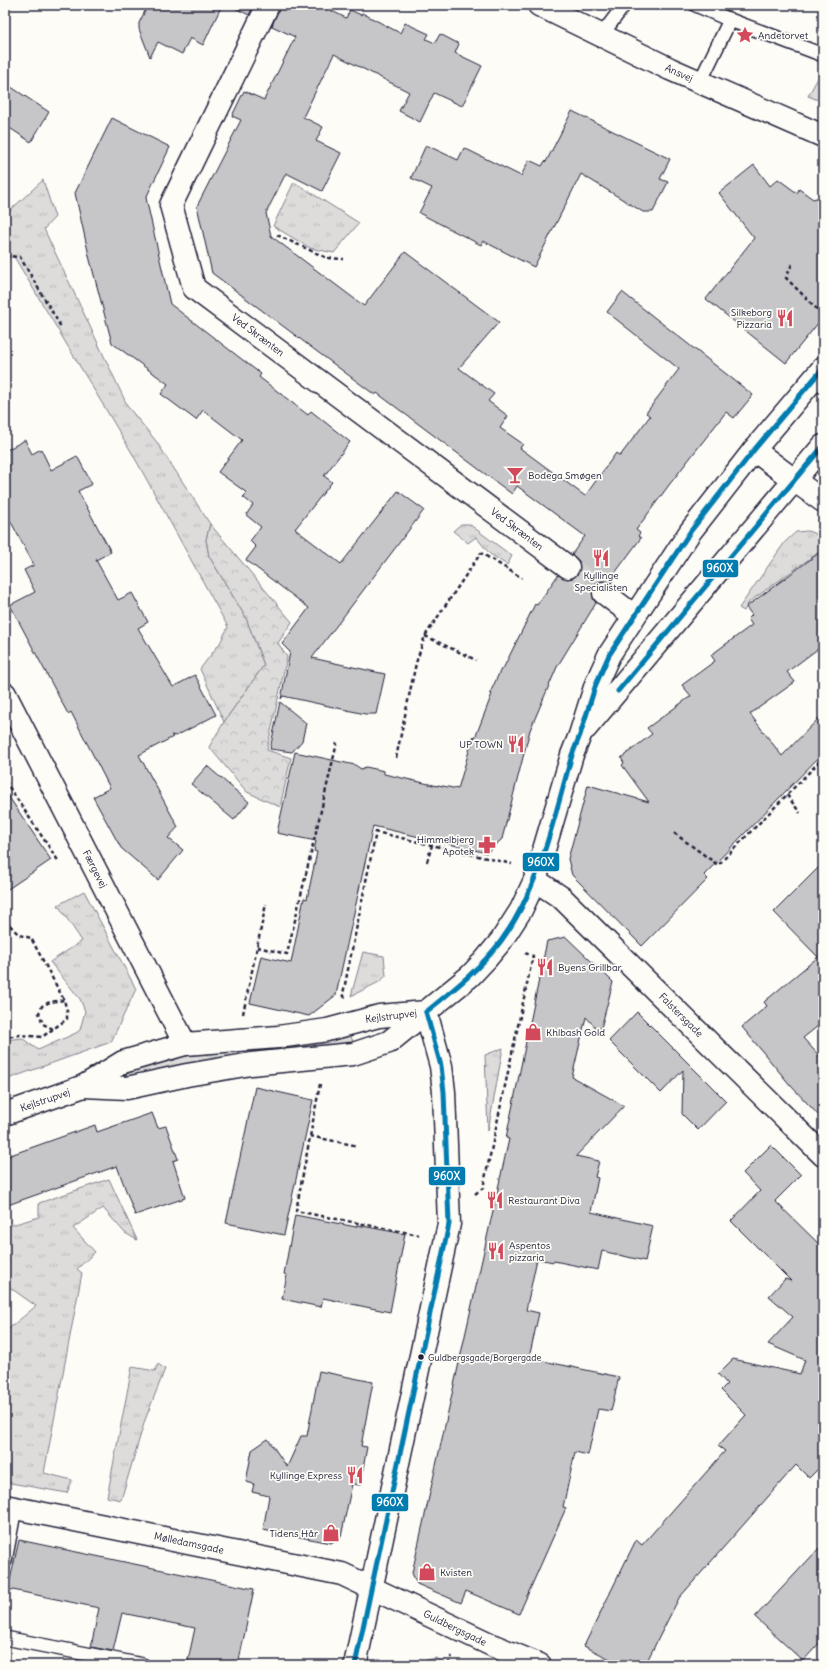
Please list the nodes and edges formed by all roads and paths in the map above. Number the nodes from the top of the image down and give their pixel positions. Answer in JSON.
{"nodes":[{"id":1,"x":268,"y":5,"type":"edge"},
{"id":2,"x":539,"y":5,"type":"edge"},
{"id":3,"x":624,"y":5,"type":"edge"},
{"id":4,"x":696,"y":5,"type":"edge"},
{"id":5,"x":730,"y":20,"type":"junction"},
{"id":6,"x":601,"y":36,"type":"junction"},
{"id":7,"x":823,"y":55,"type":"edge"},
{"id":8,"x":700,"y":82,"type":"junction"},
{"id":9,"x":823,"y":136,"type":"edge"},
{"id":10,"x":277,"y":235,"type":"dead end"},
{"id":11,"x":5,"y":256,"type":"edge"},
{"id":12,"x":344,"y":259,"type":"dead end"},
{"id":13,"x":792,"y":264,"type":"dead end"},
{"id":14,"x":823,"y":315,"type":"edge"},
{"id":15,"x":60,"y":327,"type":"dead end"},
{"id":16,"x":823,"y":368,"type":"edge"},
{"id":17,"x":823,"y":446,"type":"edge"},
{"id":18,"x":754,"y":450,"type":"junction"},
{"id":19,"x":794,"y":480,"type":"junction"},
{"id":20,"x":823,"y":501,"type":"edge"},
{"id":21,"x":568,"y":567,"type":"tunnel mouth"},
{"id":22,"x":522,"y":578,"type":"dead end"},
{"id":23,"x":604,"y":593,"type":"tunnel mouth"},
{"id":24,"x":634,"y":616,"type":"junction"},
{"id":25,"x":425,"y":636,"type":"junction"},
{"id":26,"x":476,"y":660,"type":"dead end"},
{"id":27,"x":5,"y":694,"type":"edge"},
{"id":28,"x":580,"y":735,"type":"junction"},
{"id":29,"x":337,"y":743,"type":"dead end"},
{"id":30,"x":396,"y":758,"type":"dead end"},
{"id":31,"x":823,"y":758,"type":"edge"},
{"id":32,"x":5,"y":781,"type":"edge"},
{"id":33,"x":787,"y":795,"type":"junction"},
{"id":34,"x":800,"y":813,"type":"dead end"},
{"id":35,"x":674,"y":834,"type":"dead end"},
{"id":36,"x":432,"y":845,"type":"junction"},
{"id":37,"x":427,"y":862,"type":"dead end"},
{"id":38,"x":62,"y":866,"type":"dead end"},
{"id":39,"x":536,"y":875,"type":"junction"},
{"id":40,"x":266,"y":904,"type":"dead end"},
{"id":41,"x":5,"y":920,"type":"edge"},
{"id":42,"x":501,"y":941,"type":"junction"},
{"id":43,"x":257,"y":947,"type":"junction"},
{"id":44,"x":64,"y":1000,"type":"junction"},
{"id":45,"x":426,"y":1012,"type":"junction"},
{"id":46,"x":354,"y":1022,"type":"junction"},
{"id":47,"x":54,"y":1030,"type":"junction"},
{"id":48,"x":5,"y":1037,"type":"edge"},
{"id":49,"x":238,"y":1040,"type":"junction"},
{"id":50,"x":185,"y":1044,"type":"junction"},
{"id":51,"x":325,"y":1056,"type":"junction"},
{"id":52,"x":84,"y":1086,"type":"junction"},
{"id":53,"x":5,"y":1114,"type":"edge"},
{"id":54,"x":310,"y":1136,"type":"junction"},
{"id":55,"x":358,"y":1146,"type":"dead end"},
{"id":56,"x":823,"y":1155,"type":"edge"},
{"id":57,"x":449,"y":1216,"type":"junction"},
{"id":58,"x":445,"y":1240,"type":"junction"},
{"id":59,"x":10,"y":1507,"type":"edge"},
{"id":60,"x":5,"y":1561,"type":"edge"},
{"id":61,"x":371,"y":1588,"type":"junction"},
{"id":62,"x":5,"y":1638,"type":"edge"},
{"id":63,"x":143,"y":1665,"type":"edge"},
{"id":64,"x":354,"y":1665,"type":"edge"},
{"id":65,"x":540,"y":1665,"type":"edge"}],
"edges":[{"from":1,"to":21,"type":"street","name":"Ved Skrænten"},
{"from":2,"to":6,"type":"street","name":"Ansvej"},
{"from":3,"to":6,"type":"lane"},
{"from":4,"to":5,"type":"lane"},
{"from":5,"to":7,"type":"lane"},
{"from":5,"to":8,"type":"lane"},
{"from":6,"to":8,"type":"street","name":"Ansvej"},
{"from":8,"to":9,"type":"street","name":"Ansvej"},
{"from":10,"to":12,"type":"path"},
{"from":11,"to":15,"type":"path"},
{"from":13,"to":14,"type":"path"},
{"from":16,"to":18,"type":"street"},
{"from":17,"to":19,"type":"street"},
{"from":18,"to":19,"type":"street"},
{"from":18,"to":24,"type":"street"},
{"from":19,"to":20,"type":"street"},
{"from":19,"to":28,"type":"street"},
{"from":22,"to":25,"type":"path"},
{"from":23,"to":24,"type":"street"},
{"from":24,"to":28,"type":"street"},
{"from":25,"to":26,"type":"path"},
{"from":25,"to":30,"type":"path"},
{"from":27,"to":50,"type":"street","name":"Færgevej"},
{"from":28,"to":39,"type":"street"},
{"from":29,"to":43,"type":"path"},
{"from":31,"to":33,"type":"path"},
{"from":32,"to":38,"type":"path"},
{"from":33,"to":34,"type":"path"},
{"from":33,"to":35,"type":"path"},
{"from":36,"to":37,"type":"path"},
{"from":36,"to":39,"type":"path"},
{"from":36,"to":46,"type":"path"},
{"from":39,"to":42,"type":"street"},
{"from":39,"to":56,"type":"street","name":"Falstersgade"},
{"from":40,"to":43,"type":"path"},
{"from":41,"to":44,"type":"path"},
{"from":42,"to":45,"type":"street"},
{"from":42,"to":57,"type":"path"},
{"from":43,"to":49,"type":"path"},
{"from":44,"to":47,"type":"path"},
{"from":44,"to":47,"type":"path"},
{"from":45,"to":46,"type":"street","name":"Kejlstrupvej"},
{"from":45,"to":51,"type":"street","name":"Kejlstrupvej"},
{"from":45,"to":57,"type":"street"},
{"from":46,"to":49,"type":"street","name":"Kejlstrupvej"},
{"from":47,"to":48,"type":"path"},
{"from":49,"to":50,"type":"street","name":"Kejlstrupvej"},
{"from":50,"to":52,"type":"street","name":"Kejlstrupvej"},
{"from":51,"to":52,"type":"street","name":"Kejlstrupvej"},
{"from":51,"to":54,"type":"path"},
{"from":52,"to":53,"type":"street","name":"Kejlstrupvej"},
{"from":54,"to":55,"type":"path"},
{"from":54,"to":58,"type":"path"},
{"from":57,"to":58,"type":"street"},
{"from":58,"to":61,"type":"street"},
{"from":59,"to":60,"type":"lane"},
{"from":59,"to":61,"type":"street","name":"Mølledamsgade"},
{"from":61,"to":64,"type":"street"},
{"from":61,"to":65,"type":"street","name":"Guldbergsgade"},
{"from":62,"to":63,"type":"lane"}]}
